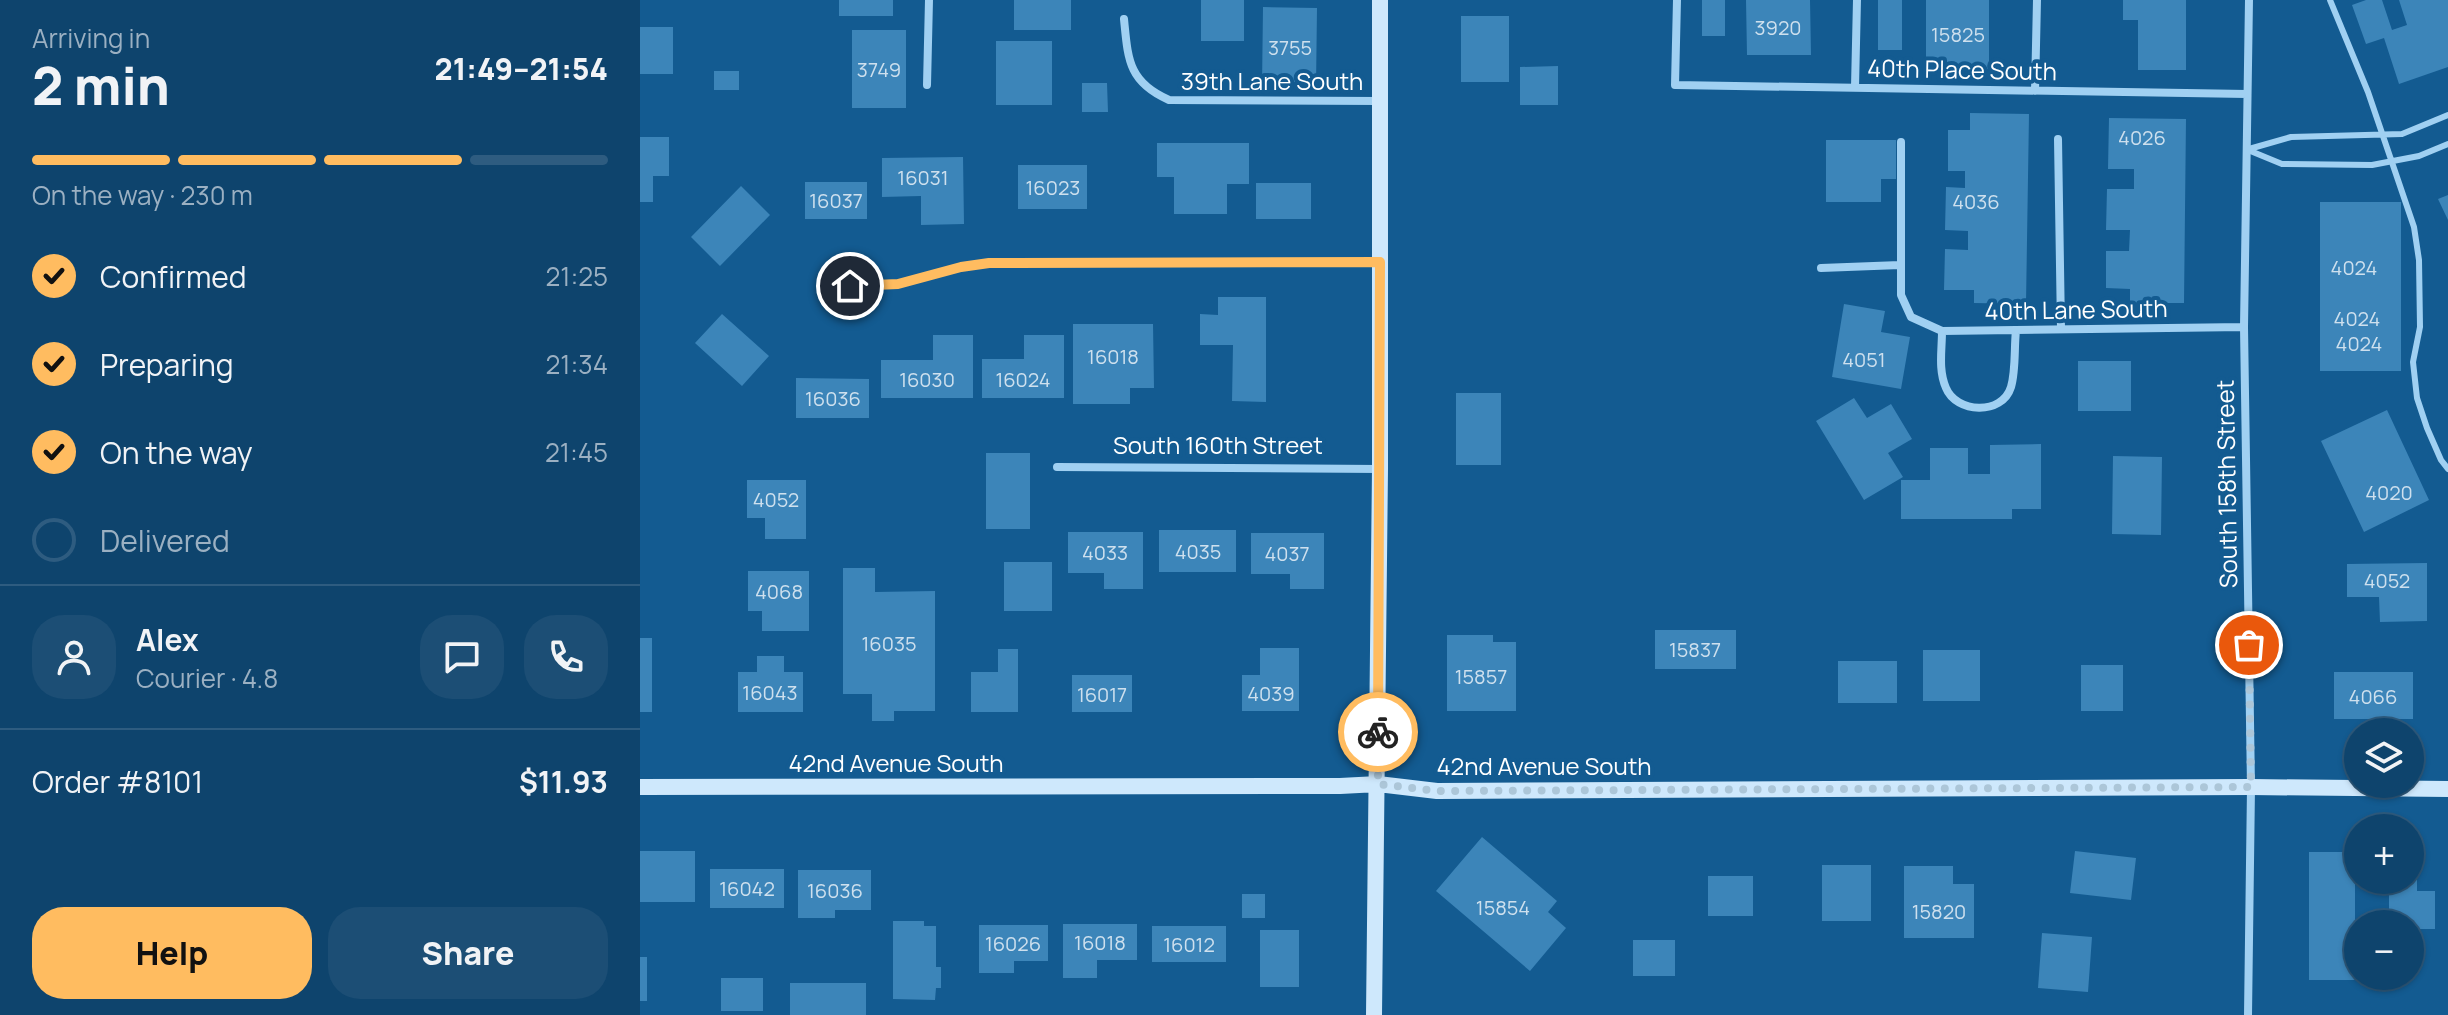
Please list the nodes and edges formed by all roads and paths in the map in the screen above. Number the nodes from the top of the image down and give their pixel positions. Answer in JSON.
{"nodes":[{"id":1,"x":929,"y":0,"type":"edge"},
{"id":2,"x":1380,"y":0,"type":"edge"},
{"id":3,"x":1677,"y":0,"type":"edge"},
{"id":4,"x":1857,"y":0,"type":"edge"},
{"id":5,"x":2037,"y":0,"type":"edge"},
{"id":6,"x":2249,"y":0,"type":"edge"},
{"id":7,"x":2330,"y":0,"type":"edge"},
{"id":8,"x":1124,"y":19,"type":"dead end"},
{"id":9,"x":927,"y":85,"type":"dead end"},
{"id":10,"x":1855,"y":87,"type":"junction"},
{"id":11,"x":2035,"y":91,"type":"junction"},
{"id":12,"x":2247,"y":94,"type":"junction"},
{"id":13,"x":1379,"y":101,"type":"junction"},
{"id":14,"x":2448,"y":115,"type":"edge"},
{"id":15,"x":2382,"y":135,"type":"junction"},
{"id":16,"x":2058,"y":139,"type":"dead end"},
{"id":17,"x":1901,"y":142,"type":"dead end"},
{"id":18,"x":2448,"y":144,"type":"edge"},
{"id":19,"x":2248,"y":150,"type":"junction"},
{"id":20,"x":2391,"y":162,"type":"junction"},
{"id":21,"x":1380,"y":262,"type":"junction"},
{"id":22,"x":1900,"y":265,"type":"junction"},
{"id":23,"x":1821,"y":268,"type":"dead end"},
{"id":24,"x":828,"y":286,"type":"dead end"},
{"id":25,"x":2244,"y":327,"type":"junction"},
{"id":26,"x":2061,"y":329,"type":"junction"},
{"id":27,"x":2016,"y":330,"type":"junction"},
{"id":28,"x":1942,"y":331,"type":"junction"},
{"id":29,"x":1057,"y":467,"type":"dead end"},
{"id":30,"x":1380,"y":469,"type":"junction"},
{"id":31,"x":2448,"y":469,"type":"edge"},
{"id":32,"x":1378,"y":784,"type":"junction"},
{"id":33,"x":640,"y":787,"type":"edge"},
{"id":34,"x":2251,"y":787,"type":"junction"},
{"id":35,"x":2448,"y":789,"type":"edge"},
{"id":36,"x":1374,"y":1015,"type":"edge"},
{"id":37,"x":2248,"y":1015,"type":"edge"}],
"edges":[{"from":1,"to":9,"type":"street"},
{"from":2,"to":13,"type":"street"},
{"from":3,"to":10,"type":"street","name":"40th Place South"},
{"from":4,"to":10,"type":"street"},
{"from":5,"to":11,"type":"street"},
{"from":6,"to":12,"type":"street","name":"South 158th Street"},
{"from":7,"to":15,"type":"lane"},
{"from":8,"to":13,"type":"street","name":"39th Lane South"},
{"from":10,"to":11,"type":"street","name":"40th Place South"},
{"from":11,"to":12,"type":"street","name":"40th Place South"},
{"from":12,"to":19,"type":"street","name":"South 158th Street"},
{"from":13,"to":21,"type":"street"},
{"from":14,"to":15,"type":"lane"},
{"from":15,"to":19,"type":"lane"},
{"from":15,"to":20,"type":"lane"},
{"from":16,"to":26,"type":"street"},
{"from":17,"to":22,"type":"street"},
{"from":18,"to":20,"type":"lane"},
{"from":19,"to":20,"type":"lane"},
{"from":19,"to":25,"type":"street","name":"South 158th Street"},
{"from":20,"to":31,"type":"lane"},
{"from":21,"to":24,"type":"street"},
{"from":21,"to":30,"type":"street"},
{"from":22,"to":23,"type":"street"},
{"from":22,"to":28,"type":"street","name":"40th Lane South"},
{"from":25,"to":26,"type":"street","name":"40th Lane South"},
{"from":25,"to":34,"type":"street","name":"South 158th Street"},
{"from":26,"to":27,"type":"street","name":"40th Lane South"},
{"from":27,"to":28,"type":"street","name":"40th Lane South"},
{"from":27,"to":28,"type":"street"},
{"from":29,"to":30,"type":"street","name":"South 160th Street"},
{"from":30,"to":32,"type":"street"},
{"from":32,"to":33,"type":"street","name":"42nd Avenue South"},
{"from":32,"to":34,"type":"street","name":"42nd Avenue South"},
{"from":32,"to":36,"type":"street"},
{"from":34,"to":35,"type":"street","name":"42nd Avenue South"},
{"from":34,"to":37,"type":"street","name":"South 158th Street"}]}
